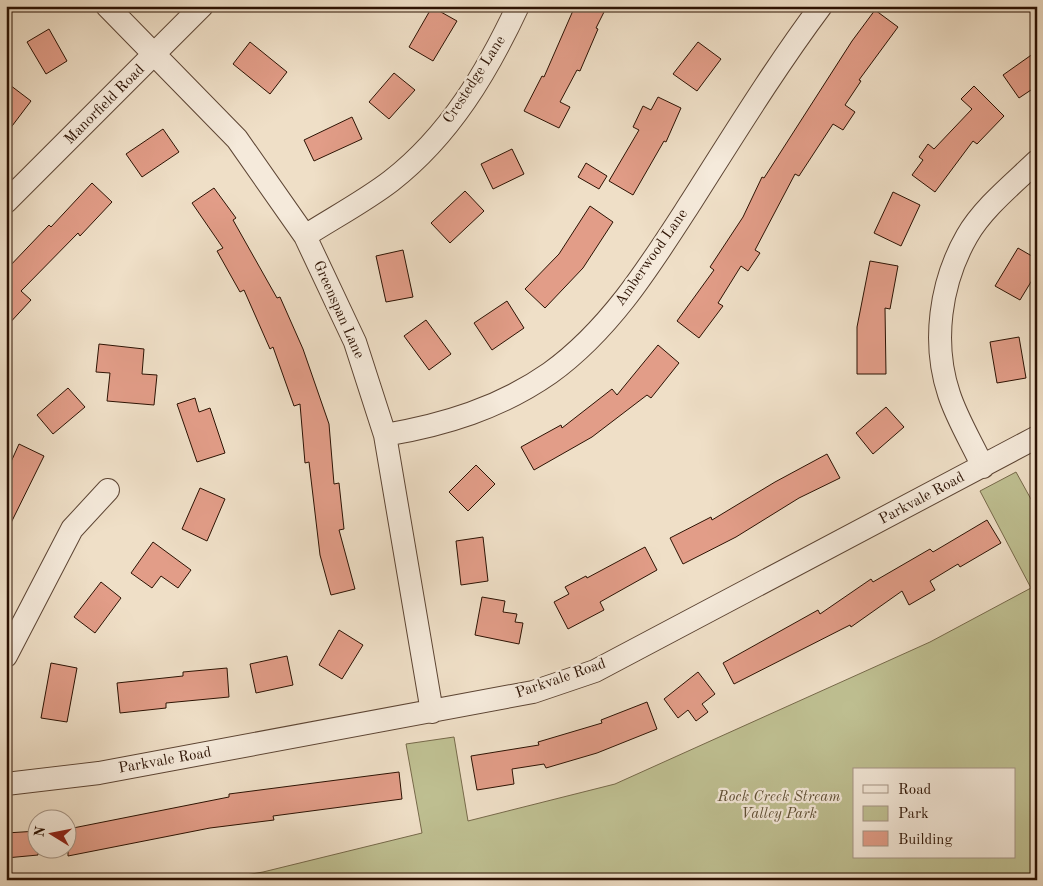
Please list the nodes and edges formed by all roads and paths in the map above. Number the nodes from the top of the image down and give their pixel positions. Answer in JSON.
{"nodes":[{"id":1,"x":107,"y":6,"type":"edge"},
{"id":2,"x":202,"y":6,"type":"edge"},
{"id":3,"x":518,"y":6,"type":"edge"},
{"id":4,"x":821,"y":6,"type":"edge"},
{"id":5,"x":155,"y":54,"type":"junction"},
{"id":6,"x":1037,"y":161,"type":"edge"},
{"id":7,"x":6,"y":202,"type":"edge"},
{"id":8,"x":305,"y":236,"type":"junction"},
{"id":9,"x":385,"y":435,"type":"junction"},
{"id":10,"x":1037,"y":437,"type":"edge"},
{"id":11,"x":982,"y":467,"type":"junction"},
{"id":12,"x":108,"y":490,"type":"dead end"},
{"id":13,"x":6,"y":656,"type":"edge"},
{"id":14,"x":432,"y":712,"type":"junction"},
{"id":15,"x":6,"y":784,"type":"edge"}],
"edges":[{"from":1,"to":5,"type":"street","name":"Greenspan Lane"},
{"from":2,"to":5,"type":"street","name":"Manorfield Road"},
{"from":3,"to":8,"type":"street","name":"Crestedge Lane"},
{"from":4,"to":9,"type":"street","name":"Amberwood Lane"},
{"from":5,"to":7,"type":"street","name":"Manorfield Road"},
{"from":5,"to":8,"type":"street","name":"Greenspan Lane"},
{"from":6,"to":11,"type":"street"},
{"from":8,"to":9,"type":"street","name":"Greenspan Lane"},
{"from":9,"to":14,"type":"street","name":"Greenspan Lane"},
{"from":10,"to":11,"type":"street","name":"Parkvale Road"},
{"from":11,"to":14,"type":"street","name":"Parkvale Road"},
{"from":12,"to":13,"type":"street"},
{"from":14,"to":15,"type":"street","name":"Parkvale Road"}]}
